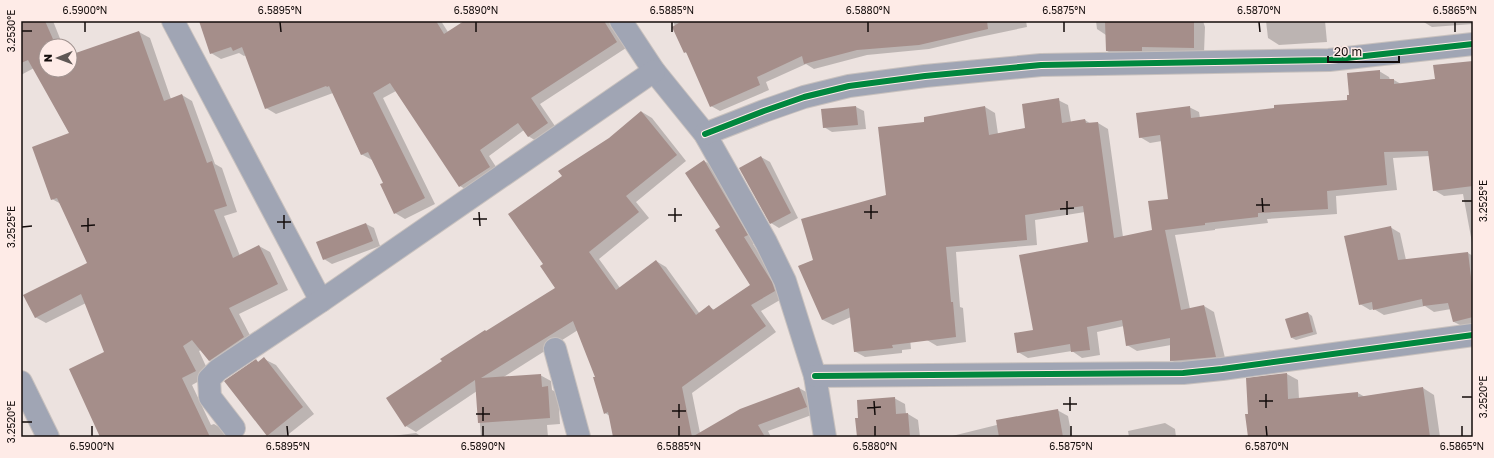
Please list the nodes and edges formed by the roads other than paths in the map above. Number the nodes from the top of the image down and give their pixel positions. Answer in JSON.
{"nodes":[{"id":1,"x":173,"y":21,"type":"edge"},
{"id":2,"x":621,"y":21,"type":"edge"},
{"id":3,"x":1473,"y":44,"type":"edge"},
{"id":4,"x":654,"y":72,"type":"junction"},
{"id":5,"x":705,"y":134,"type":"junction"},
{"id":6,"x":321,"y":301,"type":"junction"},
{"id":7,"x":1473,"y":335,"type":"edge"},
{"id":8,"x":555,"y":349,"type":"dead end"},
{"id":9,"x":815,"y":376,"type":"junction"},
{"id":10,"x":21,"y":382,"type":"edge"},
{"id":11,"x":234,"y":428,"type":"dead end"},
{"id":12,"x":48,"y":437,"type":"edge"},
{"id":13,"x":579,"y":437,"type":"edge"},
{"id":14,"x":825,"y":437,"type":"edge"}],
"edges":[{"from":1,"to":6,"type":"street"},
{"from":2,"to":4,"type":"street"},
{"from":3,"to":5,"type":"street"},
{"from":4,"to":5,"type":"street"},
{"from":4,"to":6,"type":"street"},
{"from":5,"to":9,"type":"street"},
{"from":6,"to":11,"type":"street"},
{"from":7,"to":9,"type":"street"},
{"from":8,"to":13,"type":"street"},
{"from":9,"to":14,"type":"street"},
{"from":10,"to":12,"type":"street"}]}
